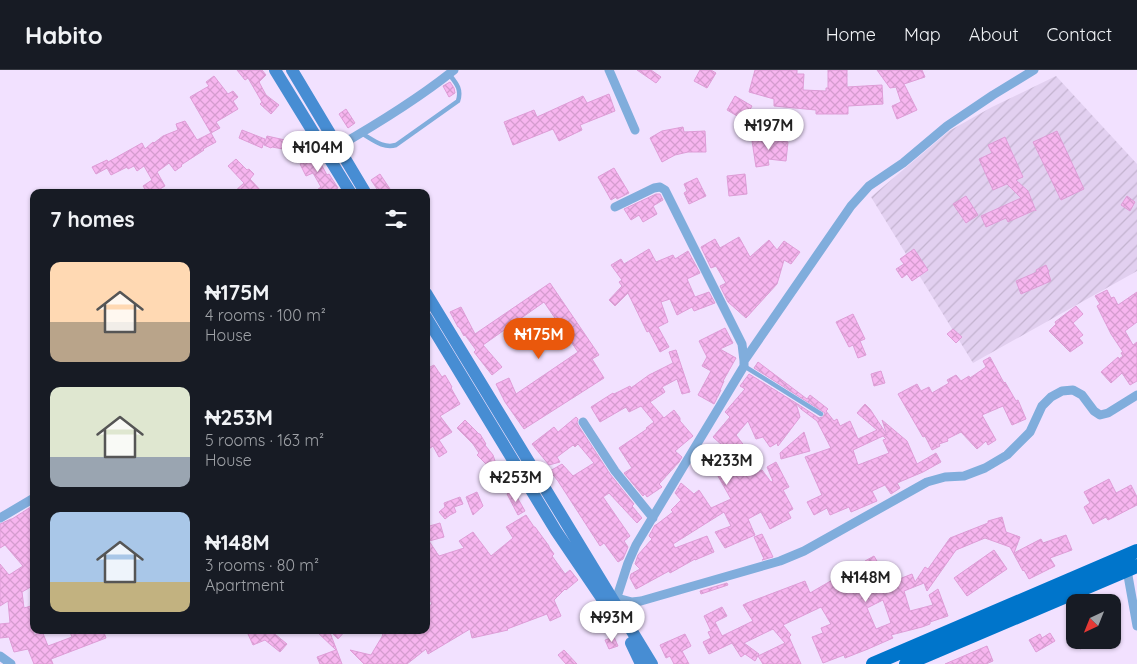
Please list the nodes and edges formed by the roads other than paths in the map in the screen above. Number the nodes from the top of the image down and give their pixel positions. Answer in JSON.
{"nodes":[{"id":1,"x":275,"y":70,"type":"edge"},
{"id":2,"x":292,"y":70,"type":"edge"},
{"id":3,"x":609,"y":70,"type":"edge"},
{"id":4,"x":1034,"y":70,"type":"edge"},
{"id":5,"x":452,"y":72,"type":"edge"},
{"id":6,"x":635,"y":130,"type":"dead end"},
{"id":7,"x":361,"y":134,"type":"junction"},
{"id":8,"x":337,"y":147,"type":"junction"},
{"id":9,"x":348,"y":189,"type":"edge"},
{"id":10,"x":363,"y":189,"type":"edge"},
{"id":11,"x":615,"y":207,"type":"dead end"},
{"id":12,"x":431,"y":310,"type":"edge"},
{"id":13,"x":430,"y":324,"type":"edge"},
{"id":14,"x":744,"y":364,"type":"junction"},
{"id":15,"x":1137,"y":395,"type":"edge"},
{"id":16,"x":821,"y":414,"type":"dead end"},
{"id":17,"x":583,"y":422,"type":"dead end"},
{"id":18,"x":30,"y":500,"type":"edge"},
{"id":19,"x":0,"y":518,"type":"edge"},
{"id":20,"x":653,"y":518,"type":"junction"},
{"id":21,"x":1137,"y":551,"type":"edge"},
{"id":22,"x":1132,"y":568,"type":"edge"},
{"id":23,"x":616,"y":601,"type":"junction"},
{"id":24,"x":1137,"y":626,"type":"edge"},
{"id":25,"x":0,"y":656,"type":"edge"},
{"id":26,"x":11,"y":664,"type":"edge"},
{"id":27,"x":641,"y":664,"type":"edge"},
{"id":28,"x":652,"y":664,"type":"edge"},
{"id":29,"x":873,"y":664,"type":"edge"},
{"id":30,"x":906,"y":664,"type":"edge"}],
"edges":[{"from":1,"to":9,"type":"main road"},
{"from":2,"to":8,"type":"main road"},
{"from":3,"to":6,"type":"street"},
{"from":4,"to":14,"type":"street"},
{"from":5,"to":7,"type":"street"},
{"from":5,"to":7,"type":"lane"},
{"from":7,"to":8,"type":"street"},
{"from":8,"to":10,"type":"main road"},
{"from":11,"to":14,"type":"street"},
{"from":12,"to":23,"type":"main road"},
{"from":13,"to":27,"type":"main road"},
{"from":14,"to":16,"type":"lane"},
{"from":14,"to":20,"type":"street"},
{"from":15,"to":23,"type":"street"},
{"from":17,"to":20,"type":"street"},
{"from":18,"to":19,"type":"street"},
{"from":20,"to":23,"type":"street"},
{"from":21,"to":29,"type":"main road"},
{"from":22,"to":24,"type":"street"},
{"from":22,"to":30,"type":"main road"},
{"from":23,"to":28,"type":"main road"},
{"from":25,"to":26,"type":"street"}]}
